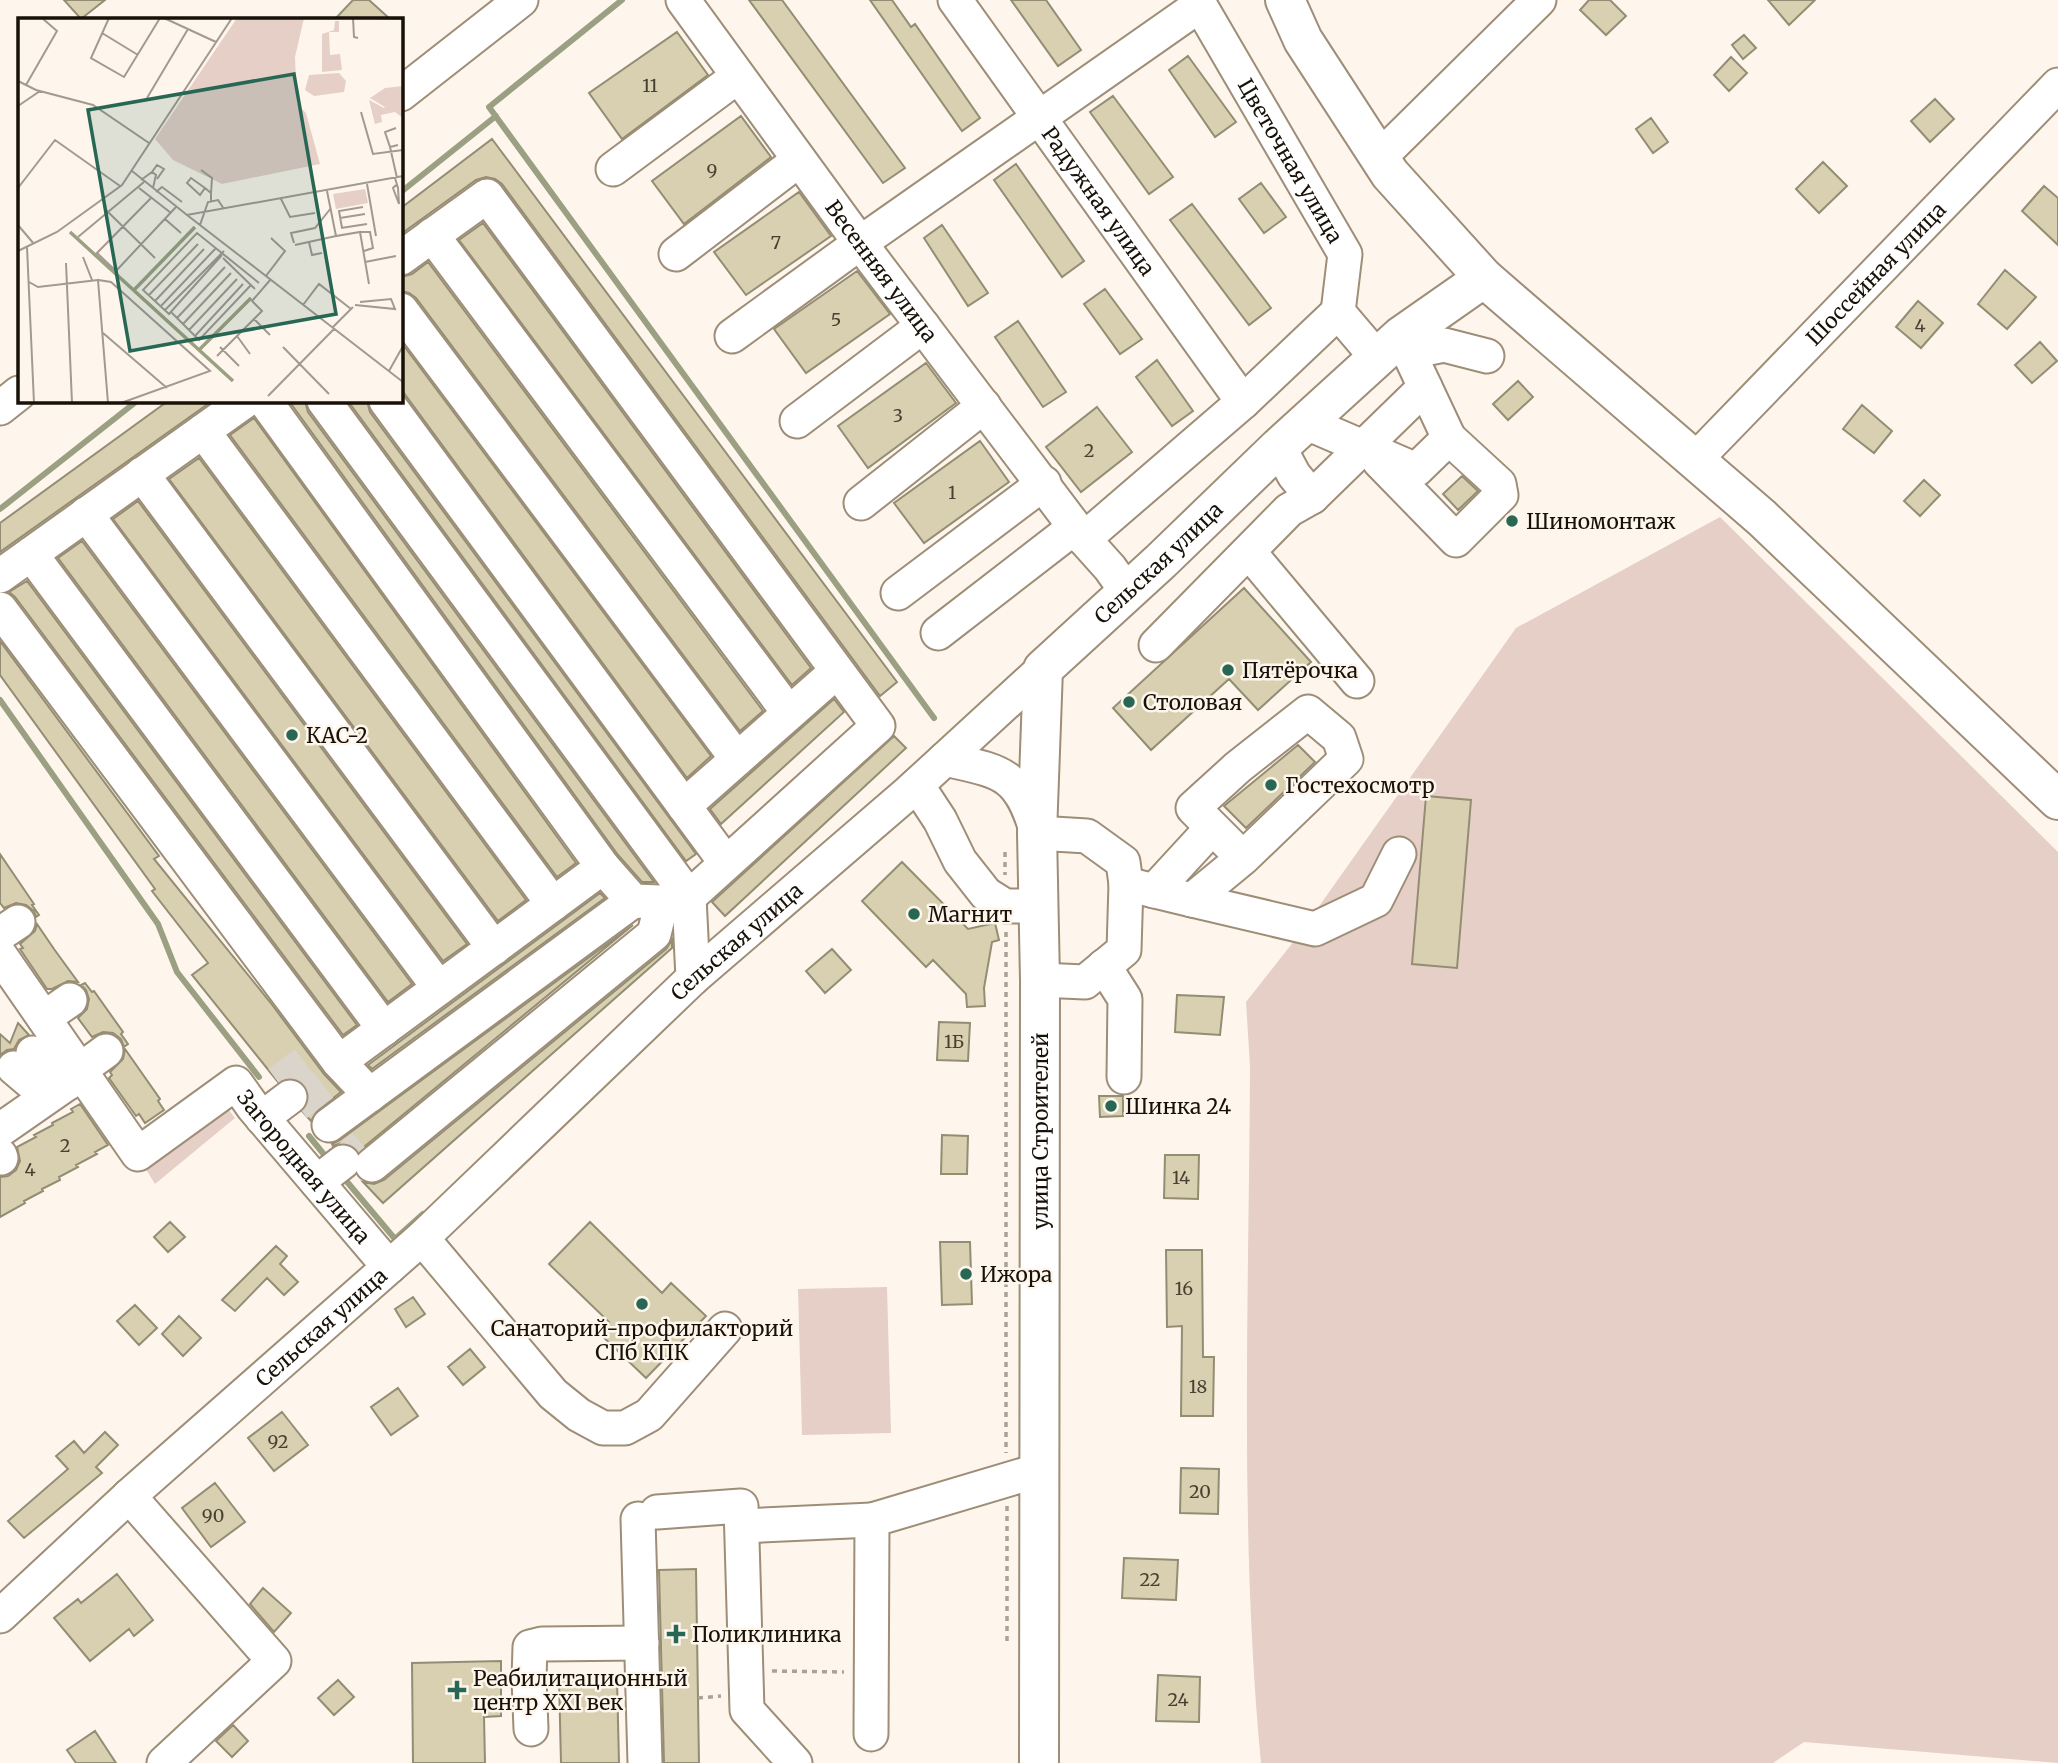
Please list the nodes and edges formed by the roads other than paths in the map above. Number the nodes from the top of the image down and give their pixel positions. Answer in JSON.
{"nodes":[{"id":1,"x":521,"y":0,"type":"edge"},
{"id":2,"x":683,"y":0,"type":"edge"},
{"id":3,"x":955,"y":0,"type":"edge"},
{"id":4,"x":1285,"y":0,"type":"edge"},
{"id":5,"x":1539,"y":0,"type":"edge"},
{"id":6,"x":1199,"y":2,"type":"edge"},
{"id":7,"x":737,"y":77,"type":"junction"},
{"id":8,"x":2058,"y":85,"type":"edge"},
{"id":9,"x":402,"y":93,"type":"edge"},
{"id":10,"x":1040,"y":117,"type":"junction"},
{"id":11,"x":1379,"y":158,"type":"junction"},
{"id":12,"x":799,"y":160,"type":"junction"},
{"id":13,"x":613,"y":169,"type":"dead end"},
{"id":14,"x":432,"y":235,"type":"junction"},
{"id":15,"x":860,"y":243,"type":"junction"},
{"id":16,"x":676,"y":254,"type":"dead end"},
{"id":17,"x":402,"y":257,"type":"edge"},
{"id":18,"x":1484,"y":278,"type":"junction"},
{"id":19,"x":402,"y":311,"type":"edge"},
{"id":20,"x":1338,"y":312,"type":"junction"},
{"id":21,"x":923,"y":326,"type":"junction"},
{"id":22,"x":732,"y":336,"type":"dead end"},
{"id":23,"x":1396,"y":349,"type":"junction"},
{"id":24,"x":1487,"y":356,"type":"dead end"},
{"id":25,"x":1425,"y":387,"type":"junction"},
{"id":26,"x":18,"y":394,"type":"edge"},
{"id":27,"x":244,"y":402,"type":"edge"},
{"id":28,"x":266,"y":402,"type":"edge"},
{"id":29,"x":325,"y":402,"type":"edge"},
{"id":30,"x":387,"y":402,"type":"edge"},
{"id":31,"x":1243,"y":402,"type":"junction"},
{"id":32,"x":984,"y":406,"type":"junction"},
{"id":33,"x":0,"y":408,"type":"edge"},
{"id":34,"x":797,"y":421,"type":"dead end"},
{"id":35,"x":203,"y":431,"type":"junction"},
{"id":36,"x":1293,"y":435,"type":"junction"},
{"id":37,"x":1449,"y":438,"type":"junction"},
{"id":38,"x":1365,"y":448,"type":"junction"},
{"id":39,"x":1694,"y":461,"type":"junction"},
{"id":40,"x":142,"y":474,"type":"junction"},
{"id":41,"x":1044,"y":483,"type":"junction"},
{"id":42,"x":1312,"y":497,"type":"junction"},
{"id":43,"x":861,"y":503,"type":"dead end"},
{"id":44,"x":86,"y":514,"type":"junction"},
{"id":45,"x":1080,"y":533,"type":"junction"},
{"id":46,"x":1249,"y":552,"type":"junction"},
{"id":47,"x":31,"y":554,"type":"junction"},
{"id":48,"x":0,"y":576,"type":"edge"},
{"id":49,"x":1127,"y":592,"type":"junction"},
{"id":50,"x":898,"y":593,"type":"dead end"},
{"id":51,"x":0,"y":609,"type":"edge"},
{"id":52,"x":938,"y":633,"type":"dead end"},
{"id":53,"x":1156,"y":645,"type":"dead end"},
{"id":54,"x":1043,"y":669,"type":"junction"},
{"id":55,"x":836,"y":672,"type":"junction"},
{"id":56,"x":1357,"y":681,"type":"dead end"},
{"id":57,"x":789,"y":713,"type":"junction"},
{"id":58,"x":737,"y":759,"type":"junction"},
{"id":59,"x":945,"y":759,"type":"junction"},
{"id":60,"x":917,"y":785,"type":"junction"},
{"id":61,"x":2058,"y":800,"type":"edge"},
{"id":62,"x":684,"y":806,"type":"junction"},
{"id":63,"x":1212,"y":828,"type":"junction"},
{"id":64,"x":1021,"y":840,"type":"junction"},
{"id":65,"x":1399,"y":854,"type":"dead end"},
{"id":66,"x":1243,"y":859,"type":"junction"},
{"id":67,"x":726,"y":863,"type":"junction"},
{"id":68,"x":603,"y":867,"type":"junction"},
{"id":69,"x":1140,"y":887,"type":"junction"},
{"id":70,"x":661,"y":900,"type":"junction"},
{"id":71,"x":1192,"y":900,"type":"junction"},
{"id":72,"x":553,"y":904,"type":"junction"},
{"id":73,"x":1022,"y":906,"type":"junction"},
{"id":74,"x":494,"y":948,"type":"junction"},
{"id":75,"x":0,"y":955,"type":"edge"},
{"id":76,"x":1104,"y":966,"type":"junction"},
{"id":77,"x":693,"y":978,"type":"junction"},
{"id":78,"x":1040,"y":980,"type":"junction"},
{"id":79,"x":439,"y":988,"type":"junction"},
{"id":80,"x":384,"y":1029,"type":"junction"},
{"id":81,"x":339,"y":1062,"type":"junction"},
{"id":82,"x":16,"y":1068,"type":"edge"},
{"id":83,"x":1124,"y":1077,"type":"dead end"},
{"id":84,"x":370,"y":1095,"type":"junction"},
{"id":85,"x":46,"y":1106,"type":"edge"},
{"id":86,"x":330,"y":1125,"type":"dead end"},
{"id":87,"x":317,"y":1182,"type":"junction"},
{"id":88,"x":422,"y":1238,"type":"junction"},
{"id":89,"x":389,"y":1267,"type":"junction"},
{"id":90,"x":725,"y":1329,"type":"dead end"},
{"id":91,"x":1023,"y":1475,"type":"junction"},
{"id":92,"x":129,"y":1496,"type":"junction"},
{"id":93,"x":872,"y":1520,"type":"junction"},
{"id":94,"x":742,"y":1525,"type":"junction"},
{"id":95,"x":0,"y":1616,"type":"edge"},
{"id":96,"x":642,"y":1643,"type":"junction"},
{"id":97,"x":531,"y":1729,"type":"dead end"},
{"id":98,"x":871,"y":1734,"type":"dead end"},
{"id":99,"x":164,"y":1763,"type":"edge"},
{"id":100,"x":645,"y":1763,"type":"edge"},
{"id":101,"x":795,"y":1763,"type":"edge"},
{"id":102,"x":1039,"y":1763,"type":"edge"}],
"edges":[{"from":1,"to":9,"type":"street"},
{"from":2,"to":7,"type":"street","name":"Весенняя улица"},
{"from":3,"to":10,"type":"street","name":"Радужная улица"},
{"from":4,"to":11,"type":"main road"},
{"from":5,"to":11,"type":"street"},
{"from":6,"to":10,"type":"street"},
{"from":6,"to":20,"type":"street","name":"Цветочная улица"},
{"from":7,"to":12,"type":"street","name":"Весенняя улица"},
{"from":7,"to":13,"type":"street"},
{"from":8,"to":39,"type":"street","name":"Шоссейная улица"},
{"from":10,"to":15,"type":"street"},
{"from":10,"to":31,"type":"street","name":"Радужная улица"},
{"from":11,"to":18,"type":"main road"},
{"from":12,"to":15,"type":"street","name":"Весенняя улица"},
{"from":12,"to":16,"type":"street"},
{"from":14,"to":17,"type":"street"},
{"from":14,"to":55,"type":"street"},
{"from":14,"to":57,"type":"street"},
{"from":15,"to":21,"type":"street","name":"Весенняя улица"},
{"from":15,"to":22,"type":"street"},
{"from":18,"to":23,"type":"main road","name":"Сельская улица"},
{"from":18,"to":39,"type":"main road"},
{"from":19,"to":58,"type":"street"},
{"from":20,"to":23,"type":"street"},
{"from":20,"to":31,"type":"street"},
{"from":21,"to":32,"type":"street","name":"Весенняя улица"},
{"from":21,"to":34,"type":"street"},
{"from":23,"to":24,"type":"street"},
{"from":23,"to":25,"type":"street"},
{"from":23,"to":36,"type":"main road","name":"Сельская улица"},
{"from":25,"to":37,"type":"street"},
{"from":25,"to":38,"type":"street"},
{"from":26,"to":33,"type":"street"},
{"from":27,"to":35,"type":"street"},
{"from":28,"to":68,"type":"street"},
{"from":29,"to":70,"type":"street"},
{"from":30,"to":62,"type":"street"},
{"from":31,"to":45,"type":"street"},
{"from":32,"to":41,"type":"street","name":"Весенняя улица"},
{"from":32,"to":43,"type":"street"},
{"from":35,"to":40,"type":"street"},
{"from":35,"to":72,"type":"street"},
{"from":36,"to":38,"type":"street"},
{"from":36,"to":42,"type":"street"},
{"from":36,"to":49,"type":"main road","name":"Сельская улица"},
{"from":37,"to":38,"type":"street"},
{"from":37,"to":38,"type":"street"},
{"from":38,"to":42,"type":"street"},
{"from":39,"to":61,"type":"main road"},
{"from":40,"to":44,"type":"street"},
{"from":40,"to":74,"type":"street"},
{"from":41,"to":45,"type":"street","name":"Весенняя улица"},
{"from":41,"to":50,"type":"street"},
{"from":42,"to":46,"type":"street"},
{"from":44,"to":47,"type":"street"},
{"from":44,"to":79,"type":"street"},
{"from":45,"to":49,"type":"street","name":"Весенняя улица"},
{"from":45,"to":52,"type":"street"},
{"from":46,"to":53,"type":"street"},
{"from":46,"to":56,"type":"street"},
{"from":47,"to":48,"type":"street"},
{"from":47,"to":80,"type":"street"},
{"from":49,"to":54,"type":"main road","name":"Сельская улица"},
{"from":51,"to":81,"type":"street"},
{"from":54,"to":59,"type":"street","name":"Сельская улица"},
{"from":54,"to":64,"type":"main road","name":"улица Строителей"},
{"from":55,"to":57,"type":"street"},
{"from":55,"to":67,"type":"street"},
{"from":57,"to":58,"type":"street"},
{"from":58,"to":62,"type":"street"},
{"from":59,"to":60,"type":"street","name":"Сельская улица"},
{"from":59,"to":64,"type":"street"},
{"from":60,"to":73,"type":"street"},
{"from":60,"to":77,"type":"street","name":"Сельская улица"},
{"from":62,"to":67,"type":"street"},
{"from":63,"to":66,"type":"street"},
{"from":63,"to":66,"type":"street"},
{"from":63,"to":69,"type":"street"},
{"from":64,"to":69,"type":"street"},
{"from":64,"to":73,"type":"main road","name":"улица Строителей"},
{"from":65,"to":71,"type":"street"},
{"from":66,"to":71,"type":"street"},
{"from":67,"to":70,"type":"street"},
{"from":68,"to":70,"type":"street"},
{"from":68,"to":72,"type":"street"},
{"from":69,"to":71,"type":"street"},
{"from":69,"to":76,"type":"street"},
{"from":70,"to":77,"type":"street"},
{"from":70,"to":84,"type":"street"},
{"from":70,"to":87,"type":"street"},
{"from":72,"to":74,"type":"street"},
{"from":73,"to":78,"type":"main road","name":"улица Строителей"},
{"from":74,"to":79,"type":"street"},
{"from":75,"to":85,"type":"street","name":"Загородная улица"},
{"from":76,"to":78,"type":"street"},
{"from":76,"to":83,"type":"street"},
{"from":77,"to":88,"type":"street","name":"Сельская улица"},
{"from":78,"to":91,"type":"main road","name":"улица Строителей"},
{"from":79,"to":80,"type":"street"},
{"from":80,"to":81,"type":"street"},
{"from":81,"to":84,"type":"street"},
{"from":82,"to":85,"type":"street"},
{"from":82,"to":85,"type":"street"},
{"from":84,"to":86,"type":"street"},
{"from":85,"to":87,"type":"street","name":"Загородная улица"},
{"from":87,"to":89,"type":"street","name":"Загородная улица"},
{"from":88,"to":89,"type":"street","name":"Сельская улица"},
{"from":88,"to":90,"type":"street"},
{"from":89,"to":92,"type":"street","name":"Сельская улица"},
{"from":91,"to":93,"type":"street"},
{"from":91,"to":102,"type":"main road","name":"улица Строителей"},
{"from":92,"to":95,"type":"street","name":"Сельская улица"},
{"from":92,"to":99,"type":"street"},
{"from":93,"to":94,"type":"street"},
{"from":93,"to":98,"type":"street"},
{"from":94,"to":96,"type":"street"},
{"from":94,"to":101,"type":"street"},
{"from":96,"to":97,"type":"street"},
{"from":96,"to":100,"type":"street"}]}
